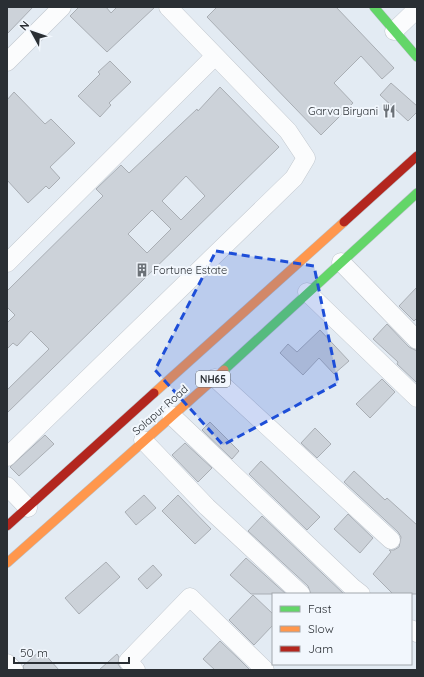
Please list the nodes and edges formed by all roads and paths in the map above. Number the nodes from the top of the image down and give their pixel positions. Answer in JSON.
{"nodes":[{"id":1,"x":168,"y":7,"type":"edge"},
{"id":2,"x":374,"y":7,"type":"edge"},
{"id":3,"x":417,"y":9,"type":"edge"},
{"id":4,"x":50,"y":11,"type":"edge"},
{"id":5,"x":394,"y":31,"type":"junction"},
{"id":6,"x":216,"y":56,"type":"junction"},
{"id":7,"x":417,"y":57,"type":"edge"},
{"id":8,"x":7,"y":62,"type":"edge"},
{"id":9,"x":417,"y":156,"type":"edge"},
{"id":10,"x":417,"y":193,"type":"edge"},
{"id":11,"x":341,"y":262,"type":"junction"},
{"id":12,"x":7,"y":263,"type":"edge"},
{"id":13,"x":307,"y":292,"type":"junction"},
{"id":14,"x":417,"y":340,"type":"edge"},
{"id":15,"x":215,"y":378,"type":"junction"},
{"id":16,"x":417,"y":398,"type":"edge"},
{"id":17,"x":172,"y":415,"type":"junction"},
{"id":18,"x":143,"y":440,"type":"junction"},
{"id":19,"x":7,"y":457,"type":"edge"},
{"id":20,"x":7,"y":486,"type":"edge"},
{"id":21,"x":28,"y":508,"type":"junction"},
{"id":22,"x":7,"y":526,"type":"edge"},
{"id":23,"x":391,"y":540,"type":"dead end"},
{"id":24,"x":7,"y":563,"type":"edge"},
{"id":25,"x":299,"y":593,"type":"edge"},
{"id":26,"x":360,"y":593,"type":"edge"},
{"id":27,"x":7,"y":663,"type":"edge"},
{"id":28,"x":14,"y":670,"type":"edge"},
{"id":29,"x":136,"y":670,"type":"edge"},
{"id":30,"x":265,"y":670,"type":"edge"}],
"edges":[{"from":1,"to":6,"type":"street"},
{"from":2,"to":5,"type":"main road"},
{"from":3,"to":5,"type":"street"},
{"from":4,"to":8,"type":"street"},
{"from":5,"to":7,"type":"main road"},
{"from":6,"to":12,"type":"street"},
{"from":6,"to":19,"type":"street"},
{"from":9,"to":21,"type":"main road","name":"Solapur Road","number":"NH65"},
{"from":10,"to":11,"type":"main road","name":"Solapur Road","number":"NH65"},
{"from":11,"to":13,"type":"main road","name":"Solapur Road","number":"NH65"},
{"from":11,"to":14,"type":"street"},
{"from":13,"to":15,"type":"main road","name":"Solapur Road","number":"NH65"},
{"from":13,"to":16,"type":"street"},
{"from":15,"to":17,"type":"main road","name":"Solapur Road","number":"NH65"},
{"from":15,"to":23,"type":"street"},
{"from":17,"to":18,"type":"main road","name":"Solapur Road","number":"NH65"},
{"from":17,"to":26,"type":"street"},
{"from":18,"to":24,"type":"main road","name":"Solapur Road","number":"NH65"},
{"from":18,"to":25,"type":"street"},
{"from":20,"to":21,"type":"street"},
{"from":21,"to":22,"type":"main road","name":"Solapur Road","number":"NH65"},
{"from":27,"to":28,"type":"street"},
{"from":29,"to":30,"type":"street"}]}
